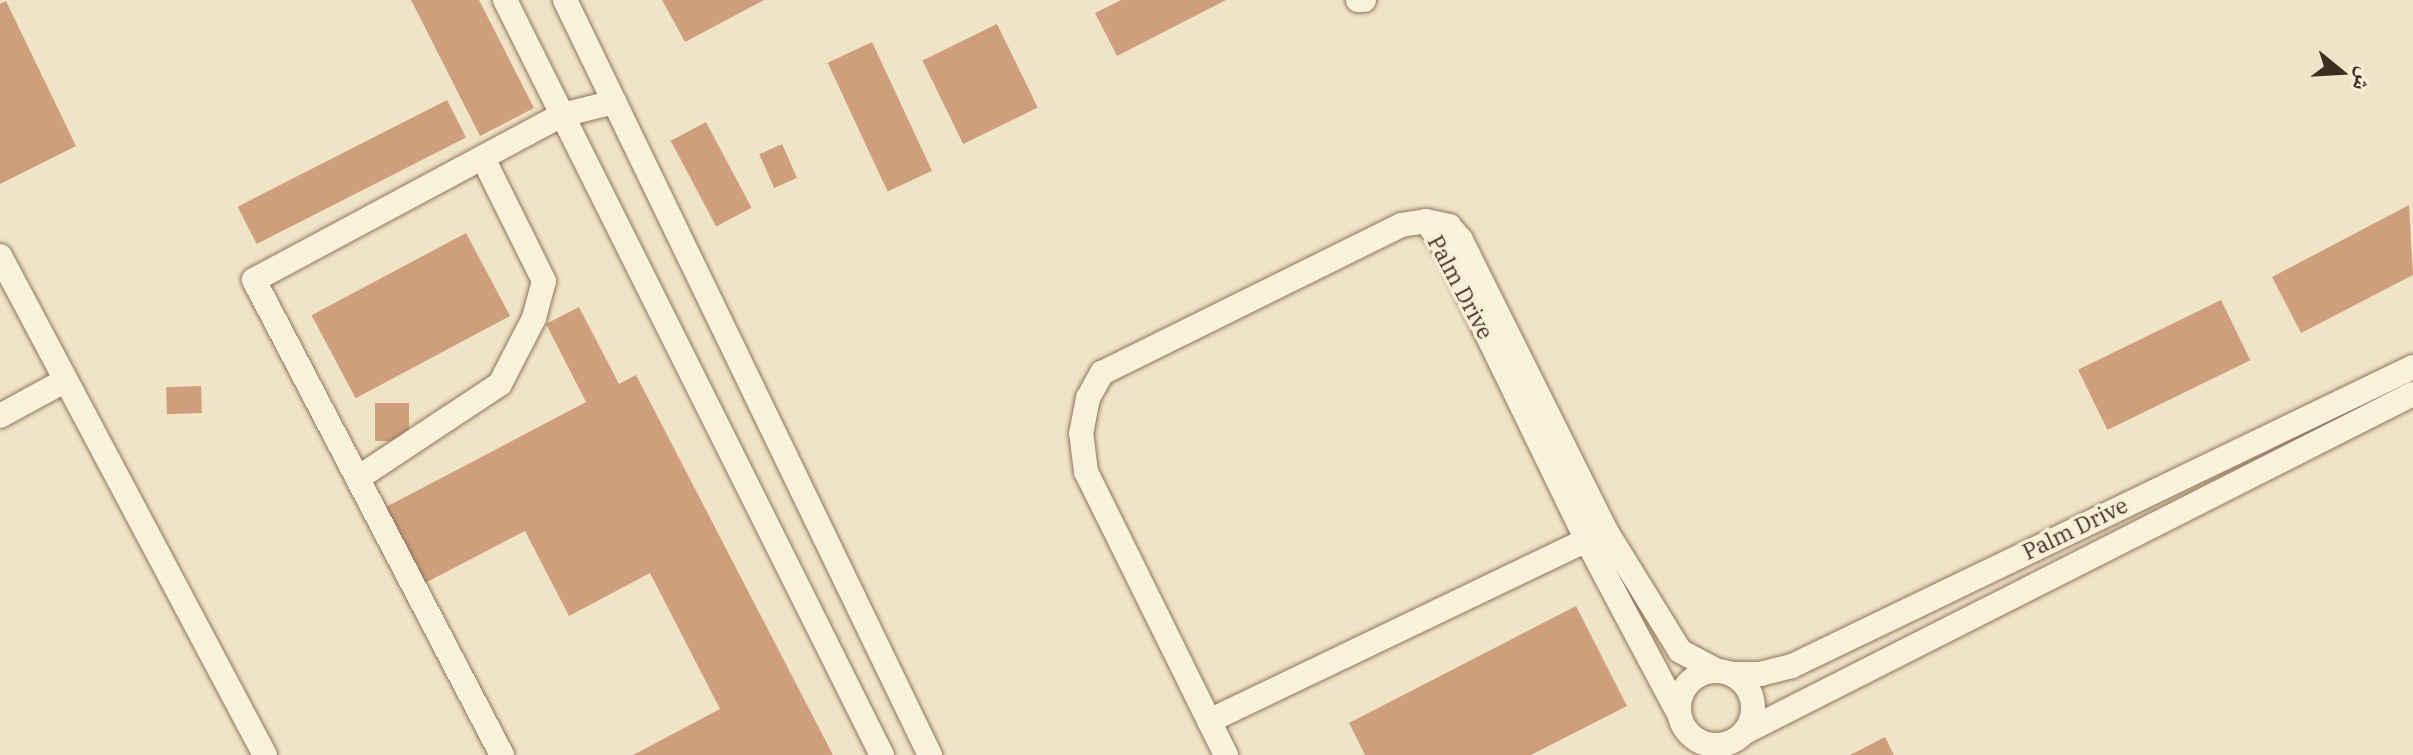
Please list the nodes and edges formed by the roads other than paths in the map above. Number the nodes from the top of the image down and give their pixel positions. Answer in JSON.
{"nodes":[{"id":1,"x":505,"y":0,"type":"edge"},
{"id":2,"x":565,"y":0,"type":"edge"},
{"id":3,"x":614,"y":102,"type":"junction"},
{"id":4,"x":562,"y":115,"type":"junction"},
{"id":5,"x":483,"y":158,"type":"junction"},
{"id":6,"x":0,"y":256,"type":"edge"},
{"id":7,"x":2413,"y":367,"type":"edge"},
{"id":8,"x":66,"y":380,"type":"junction"},
{"id":9,"x":2413,"y":394,"type":"edge"},
{"id":10,"x":0,"y":416,"type":"edge"},
{"id":11,"x":358,"y":478,"type":"junction"},
{"id":12,"x":1596,"y":536,"type":"junction"},
{"id":13,"x":1724,"y":672,"type":"junction"},
{"id":14,"x":1679,"y":714,"type":"junction"},
{"id":15,"x":1209,"y":721,"type":"junction"},
{"id":16,"x":1745,"y":732,"type":"junction"},
{"id":17,"x":265,"y":755,"type":"edge"},
{"id":18,"x":502,"y":755,"type":"edge"},
{"id":19,"x":882,"y":755,"type":"edge"},
{"id":20,"x":930,"y":755,"type":"edge"},
{"id":21,"x":1226,"y":755,"type":"edge"}],
"edges":[{"from":1,"to":4,"type":"street"},
{"from":2,"to":3,"type":"street"},
{"from":3,"to":4,"type":"street"},
{"from":3,"to":20,"type":"street"},
{"from":4,"to":5,"type":"street"},
{"from":4,"to":19,"type":"street"},
{"from":5,"to":11,"type":"street"},
{"from":5,"to":11,"type":"street"},
{"from":6,"to":8,"type":"street"},
{"from":7,"to":13,"type":"street","name":"Palm Drive"},
{"from":8,"to":10,"type":"street"},
{"from":8,"to":17,"type":"street"},
{"from":9,"to":16,"type":"street","name":"Palm Drive"},
{"from":11,"to":18,"type":"street"},
{"from":12,"to":13,"type":"street","name":"Palm Drive"},
{"from":12,"to":14,"type":"street","name":"Palm Drive"},
{"from":12,"to":15,"type":"street"},
{"from":12,"to":15,"type":"street","name":"Palm Drive"},
{"from":13,"to":14,"type":"street","name":"Palm Drive"},
{"from":13,"to":16,"type":"street","name":"Palm Drive"},
{"from":14,"to":16,"type":"street","name":"Palm Drive"},
{"from":15,"to":21,"type":"street"}]}
